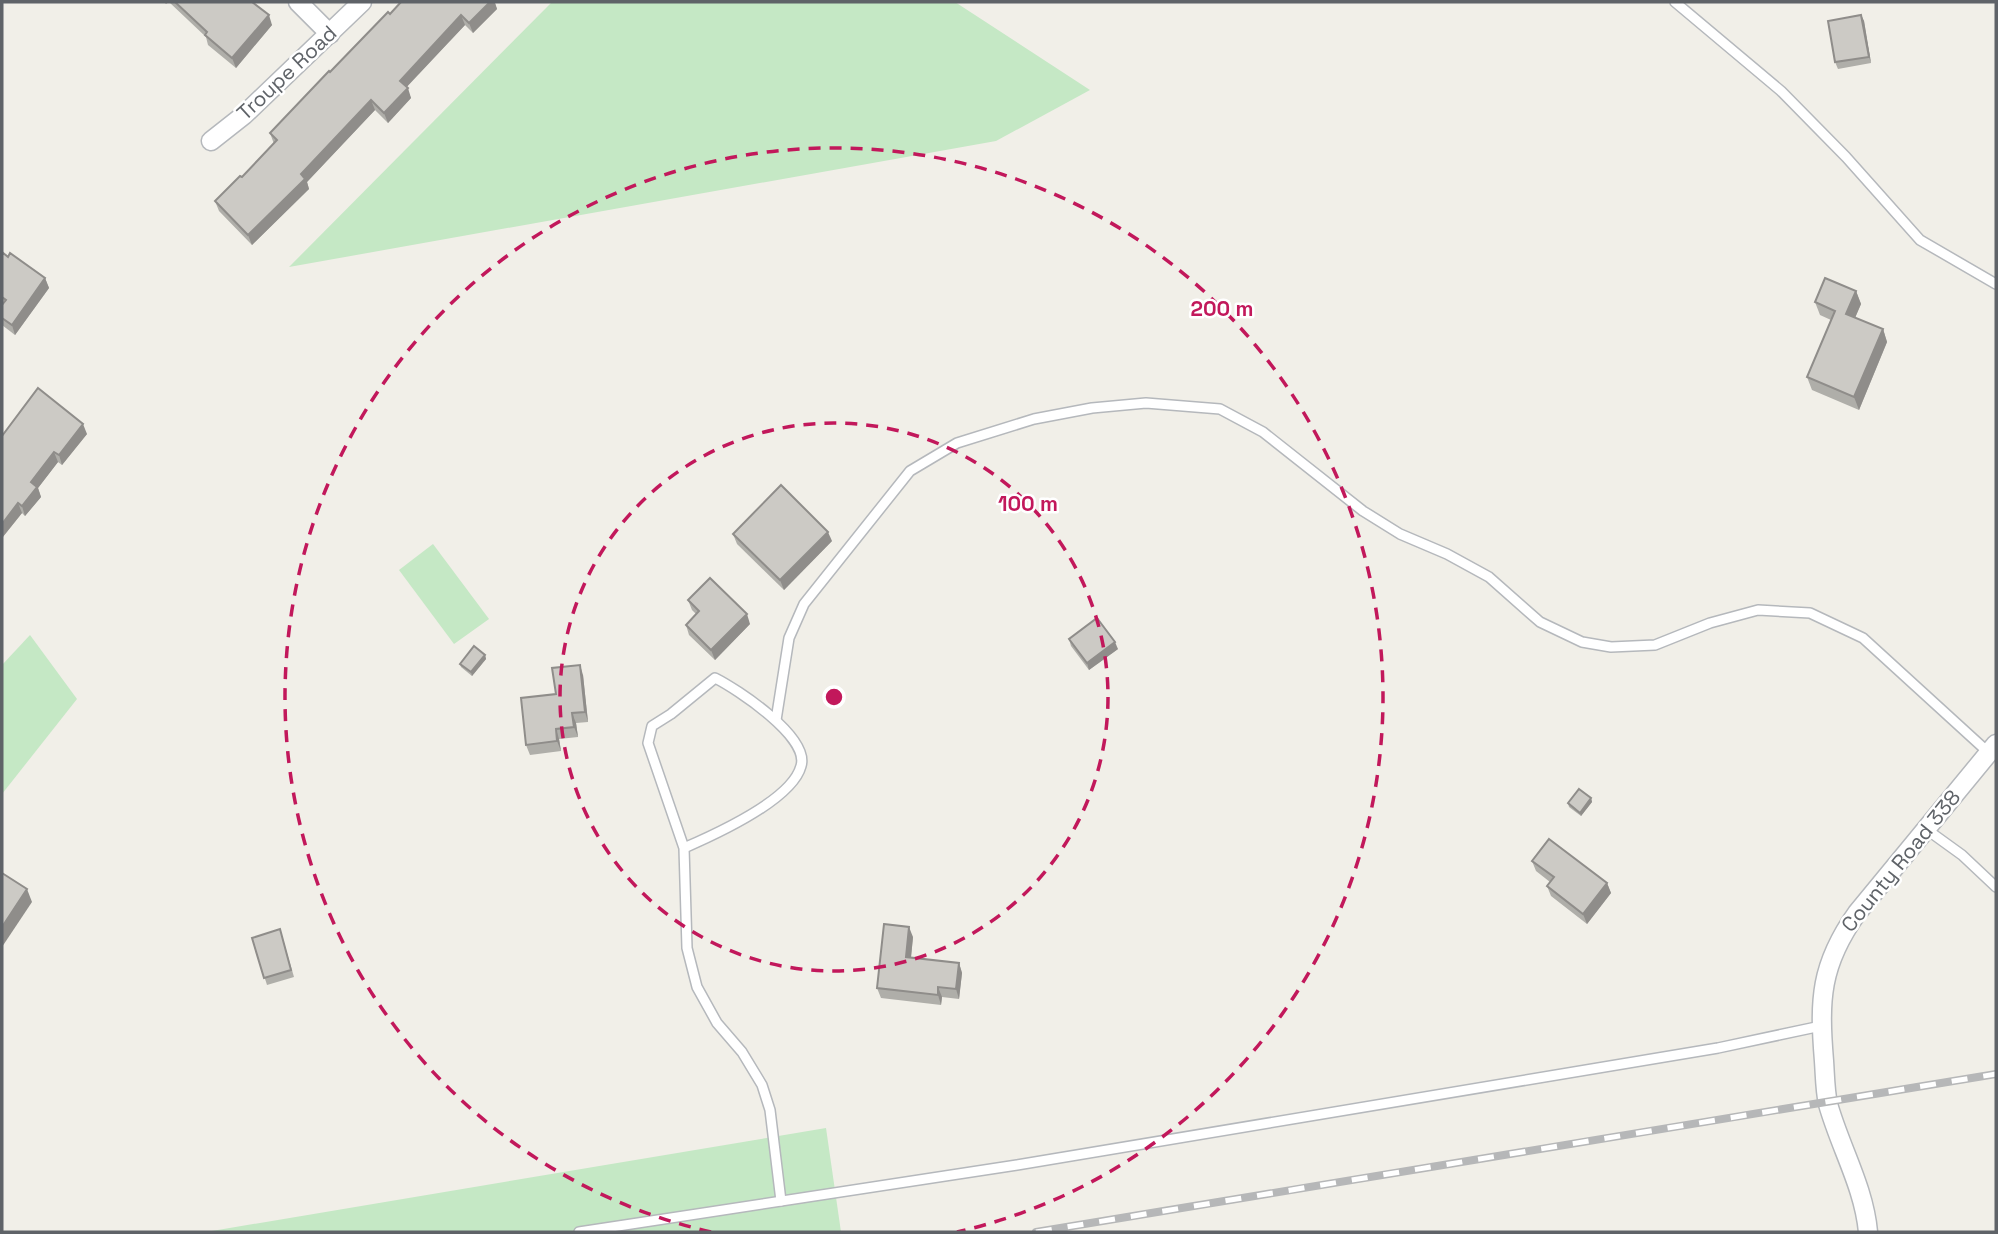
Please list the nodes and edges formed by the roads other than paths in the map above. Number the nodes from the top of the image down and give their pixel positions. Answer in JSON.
{"nodes":[{"id":1,"x":298,"y":2,"type":"edge"},
{"id":2,"x":362,"y":2,"type":"edge"},
{"id":3,"x":1675,"y":2,"type":"edge"},
{"id":4,"x":330,"y":34,"type":"junction"},
{"id":5,"x":211,"y":141,"type":"dead end"},
{"id":6,"x":1996,"y":284,"type":"edge"},
{"id":7,"x":776,"y":720,"type":"junction"},
{"id":8,"x":1993,"y":748,"type":"edge"},
{"id":9,"x":1926,"y":829,"type":"junction"},
{"id":10,"x":684,"y":848,"type":"junction"},
{"id":11,"x":1996,"y":887,"type":"edge"},
{"id":12,"x":1821,"y":1026,"type":"junction"},
{"id":13,"x":781,"y":1201,"type":"junction"},
{"id":14,"x":579,"y":1232,"type":"edge"},
{"id":15,"x":1868,"y":1232,"type":"edge"}],
"edges":[{"from":1,"to":4,"type":"street"},
{"from":2,"to":4,"type":"street","name":"Troupe Road"},
{"from":3,"to":6,"type":"lane"},
{"from":4,"to":5,"type":"street","name":"Troupe Road"},
{"from":7,"to":8,"type":"lane"},
{"from":7,"to":10,"type":"lane"},
{"from":7,"to":10,"type":"lane"},
{"from":8,"to":9,"type":"street","name":"County Road 338"},
{"from":9,"to":11,"type":"lane"},
{"from":9,"to":12,"type":"street","name":"County Road 338"},
{"from":10,"to":13,"type":"lane"},
{"from":12,"to":13,"type":"lane"},
{"from":12,"to":15,"type":"street","name":"County Road 338"},
{"from":13,"to":14,"type":"lane"}]}
